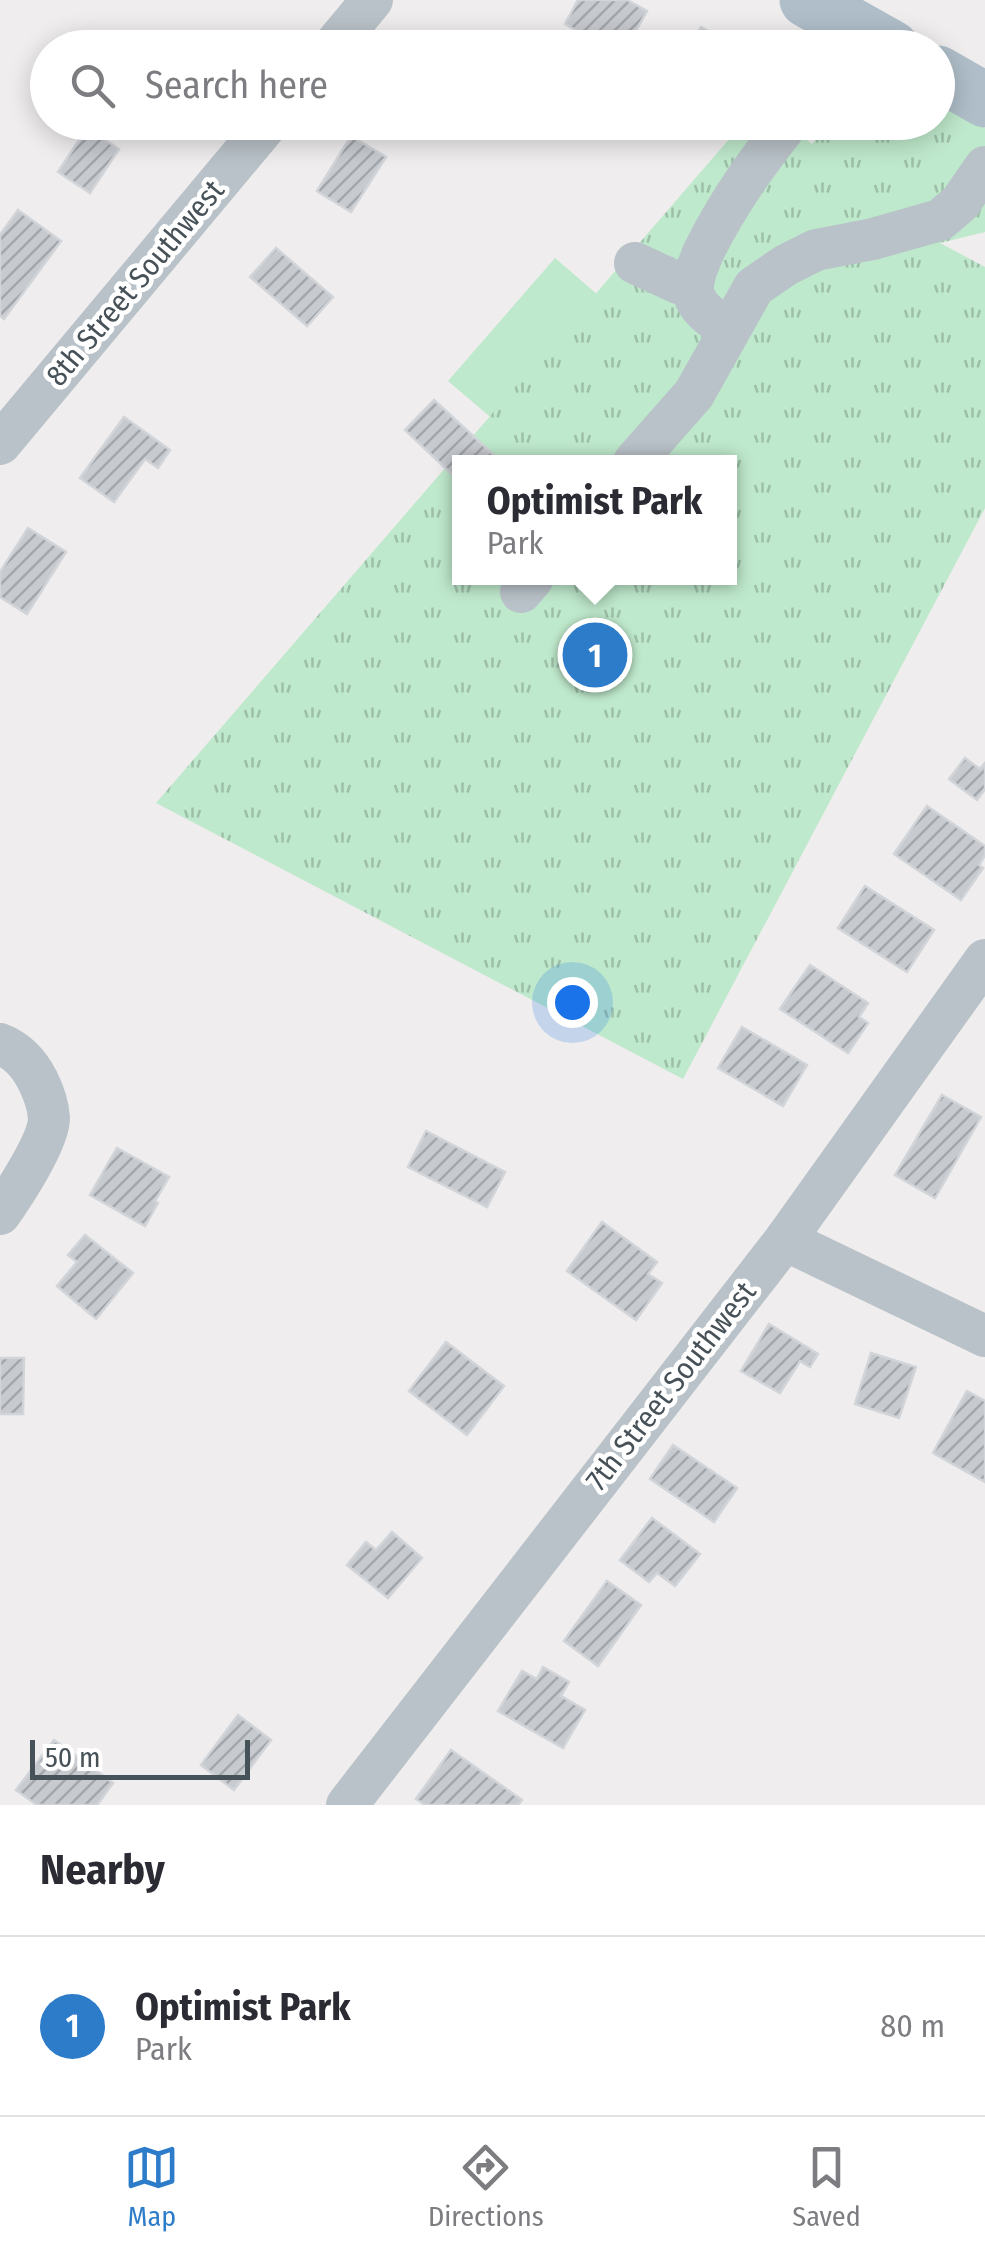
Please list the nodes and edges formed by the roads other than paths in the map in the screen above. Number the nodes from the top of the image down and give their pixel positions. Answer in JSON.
{"nodes":[{"id":1,"x":372,"y":0,"type":"edge"},
{"id":2,"x":806,"y":0,"type":"edge"},
{"id":3,"x":347,"y":30,"type":"edge"},
{"id":4,"x":860,"y":30,"type":"edge"},
{"id":5,"x":955,"y":83,"type":"edge"},
{"id":6,"x":985,"y":100,"type":"edge"},
{"id":7,"x":254,"y":140,"type":"edge"},
{"id":8,"x":775,"y":140,"type":"edge"},
{"id":9,"x":985,"y":167,"type":"edge"},
{"id":10,"x":634,"y":263,"type":"dead end"},
{"id":11,"x":694,"y":280,"type":"junction"},
{"id":12,"x":729,"y":330,"type":"junction"},
{"id":13,"x":0,"y":444,"type":"edge"},
{"id":14,"x":640,"y":455,"type":"edge"},
{"id":15,"x":985,"y":960,"type":"edge"},
{"id":16,"x":0,"y":1044,"type":"edge"},
{"id":17,"x":0,"y":1214,"type":"edge"},
{"id":18,"x":785,"y":1240,"type":"junction"},
{"id":19,"x":985,"y":1336,"type":"edge"},
{"id":20,"x":347,"y":1805,"type":"edge"}],
"edges":[{"from":1,"to":3,"type":"street"},
{"from":2,"to":4,"type":"main road"},
{"from":5,"to":6,"type":"main road"},
{"from":7,"to":13,"type":"street","name":"8th Street Southwest"},
{"from":8,"to":11,"type":"street"},
{"from":9,"to":12,"type":"street"},
{"from":10,"to":11,"type":"street"},
{"from":11,"to":12,"type":"street"},
{"from":12,"to":14,"type":"street"},
{"from":15,"to":18,"type":"street","name":"7th Street Southwest"},
{"from":16,"to":17,"type":"street"},
{"from":18,"to":19,"type":"street"},
{"from":18,"to":20,"type":"street","name":"7th Street Southwest"}]}
